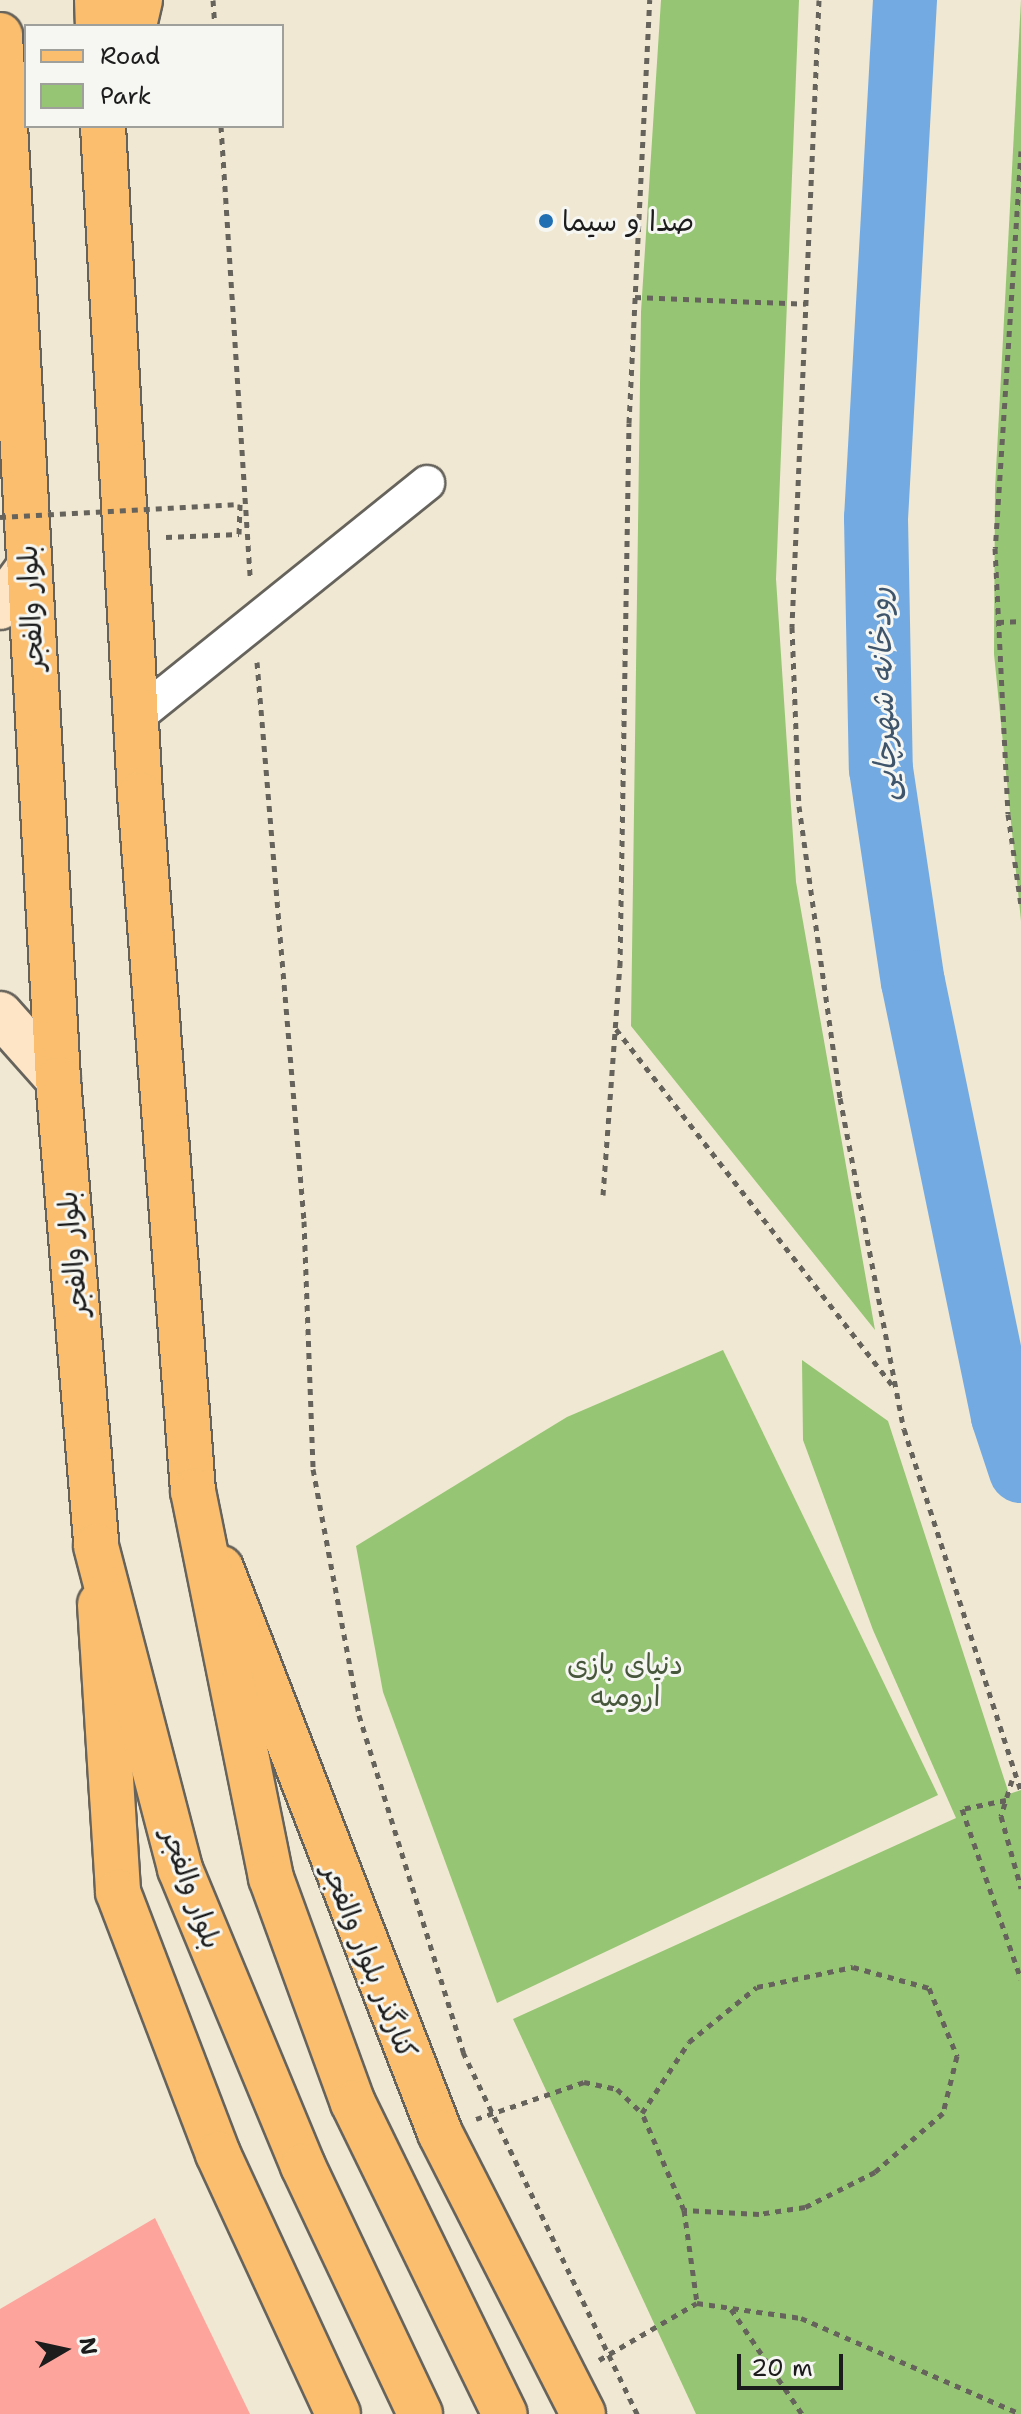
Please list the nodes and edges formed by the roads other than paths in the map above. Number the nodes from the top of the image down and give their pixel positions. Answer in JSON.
{"nodes":[{"id":1,"x":97,"y":0,"type":"edge"},
{"id":2,"x":140,"y":0,"type":"edge"},
{"id":3,"x":98,"y":24,"type":"edge"},
{"id":4,"x":134,"y":24,"type":"edge"},
{"id":5,"x":0,"y":35,"type":"edge"},
{"id":6,"x":107,"y":140,"type":"edge"},
{"id":7,"x":6,"y":288,"type":"edge"},
{"id":8,"x":427,"y":483,"type":"dead end"},
{"id":9,"x":27,"y":570,"type":"junction"},
{"id":10,"x":0,"y":607,"type":"edge"},
{"id":11,"x":135,"y":718,"type":"junction"},
{"id":12,"x":0,"y":1014,"type":"edge"},
{"id":13,"x":58,"y":1079,"type":"junction"},
{"id":14,"x":193,"y":1491,"type":"junction"},
{"id":15,"x":96,"y":1546,"type":"junction"},
{"id":16,"x":575,"y":2396,"type":"edge"},
{"id":17,"x":338,"y":2414,"type":"edge"},
{"id":18,"x":420,"y":2414,"type":"edge"},
{"id":19,"x":505,"y":2414,"type":"edge"}],
"edges":[{"from":1,"to":3,"type":"main road"},
{"from":2,"to":4,"type":"main road"},
{"from":5,"to":7,"type":"main road","name":"بلوار والفجر"},
{"from":6,"to":11,"type":"main road"},
{"from":7,"to":9,"type":"main road","name":"بلوار والفجر"},
{"from":8,"to":11,"type":"street"},
{"from":9,"to":10,"type":"street"},
{"from":9,"to":13,"type":"main road","name":"بلوار والفجر"},
{"from":11,"to":14,"type":"main road"},
{"from":12,"to":13,"type":"street"},
{"from":13,"to":15,"type":"main road","name":"بلوار والفجر"},
{"from":14,"to":16,"type":"main road","name":"کنارگذر بلوار والفجر"},
{"from":14,"to":19,"type":"main road"},
{"from":15,"to":17,"type":"main road"},
{"from":15,"to":18,"type":"main road","name":"بلوار والفجر"}]}
